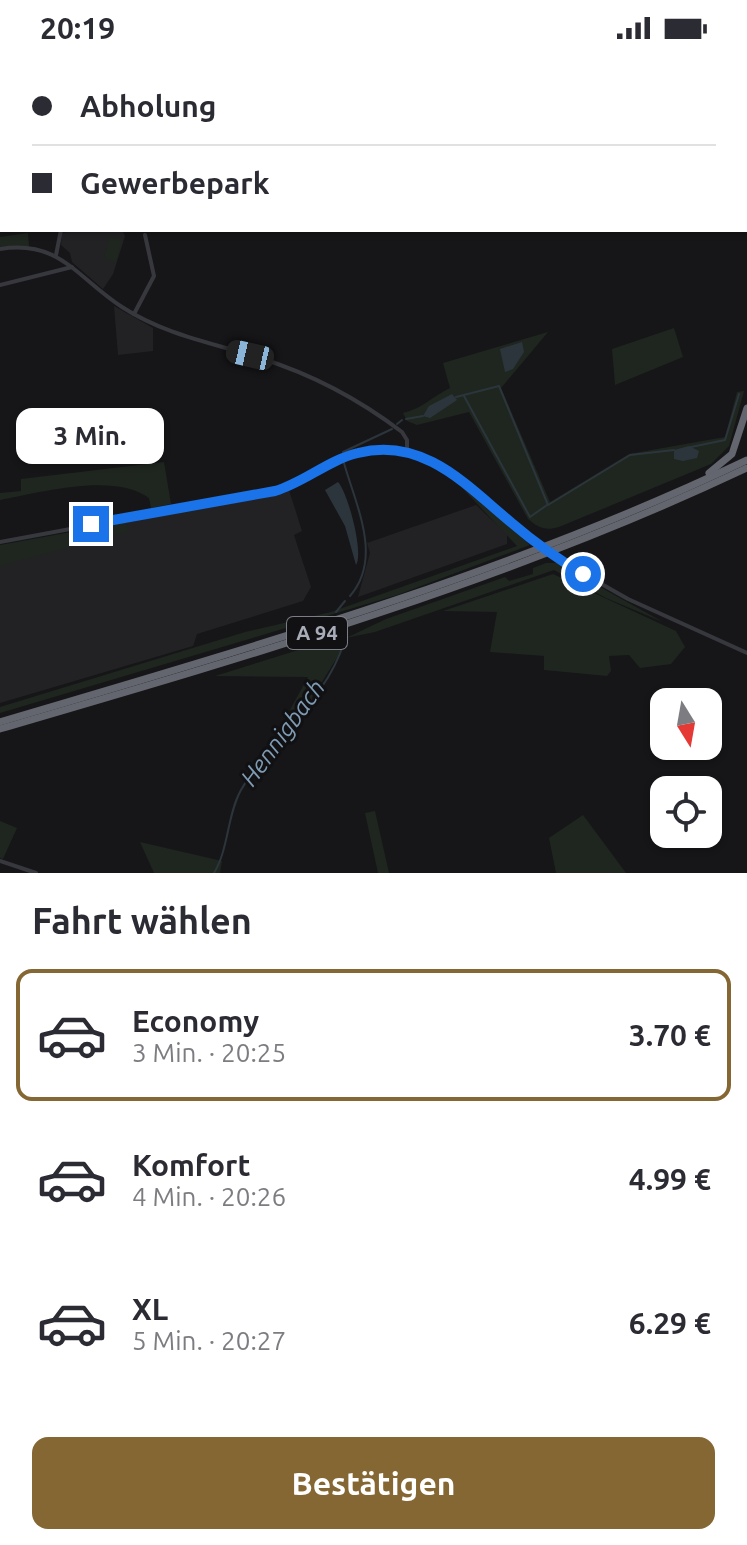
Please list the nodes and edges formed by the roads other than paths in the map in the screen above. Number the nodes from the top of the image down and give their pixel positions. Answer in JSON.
{"nodes":[{"id":1,"x":64,"y":232,"type":"edge"},
{"id":2,"x":145,"y":235,"type":"dead end"},
{"id":3,"x":0,"y":249,"type":"edge"},
{"id":4,"x":56,"y":255,"type":"junction"},
{"id":5,"x":72,"y":267,"type":"junction"},
{"id":6,"x":0,"y":285,"type":"edge"},
{"id":7,"x":134,"y":314,"type":"junction"},
{"id":8,"x":747,"y":408,"type":"edge"},
{"id":9,"x":407,"y":452,"type":"junction"},
{"id":10,"x":747,"y":460,"type":"edge"},
{"id":11,"x":747,"y":469,"type":"edge"},
{"id":12,"x":696,"y":483,"type":"junction"},
{"id":13,"x":0,"y":542,"type":"edge"},
{"id":14,"x":747,"y":653,"type":"edge"},
{"id":15,"x":0,"y":722,"type":"edge"},
{"id":16,"x":0,"y":729,"type":"edge"},
{"id":17,"x":0,"y":861,"type":"edge"},
{"id":18,"x":36,"y":873,"type":"edge"}],
"edges":[{"from":1,"to":4,"type":"street"},
{"from":2,"to":7,"type":"street"},
{"from":3,"to":4,"type":"street"},
{"from":4,"to":5,"type":"street"},
{"from":5,"to":6,"type":"street"},
{"from":5,"to":7,"type":"street"},
{"from":7,"to":9,"type":"street"},
{"from":8,"to":12,"type":"highway"},
{"from":9,"to":13,"type":"street"},
{"from":9,"to":14,"type":"street","bridge":true},
{"from":10,"to":12,"type":"highway","number":"A 94"},
{"from":11,"to":16,"type":"highway","number":"A 94"},
{"from":12,"to":15,"type":"highway","number":"A 94"},
{"from":17,"to":18,"type":"street"}]}
